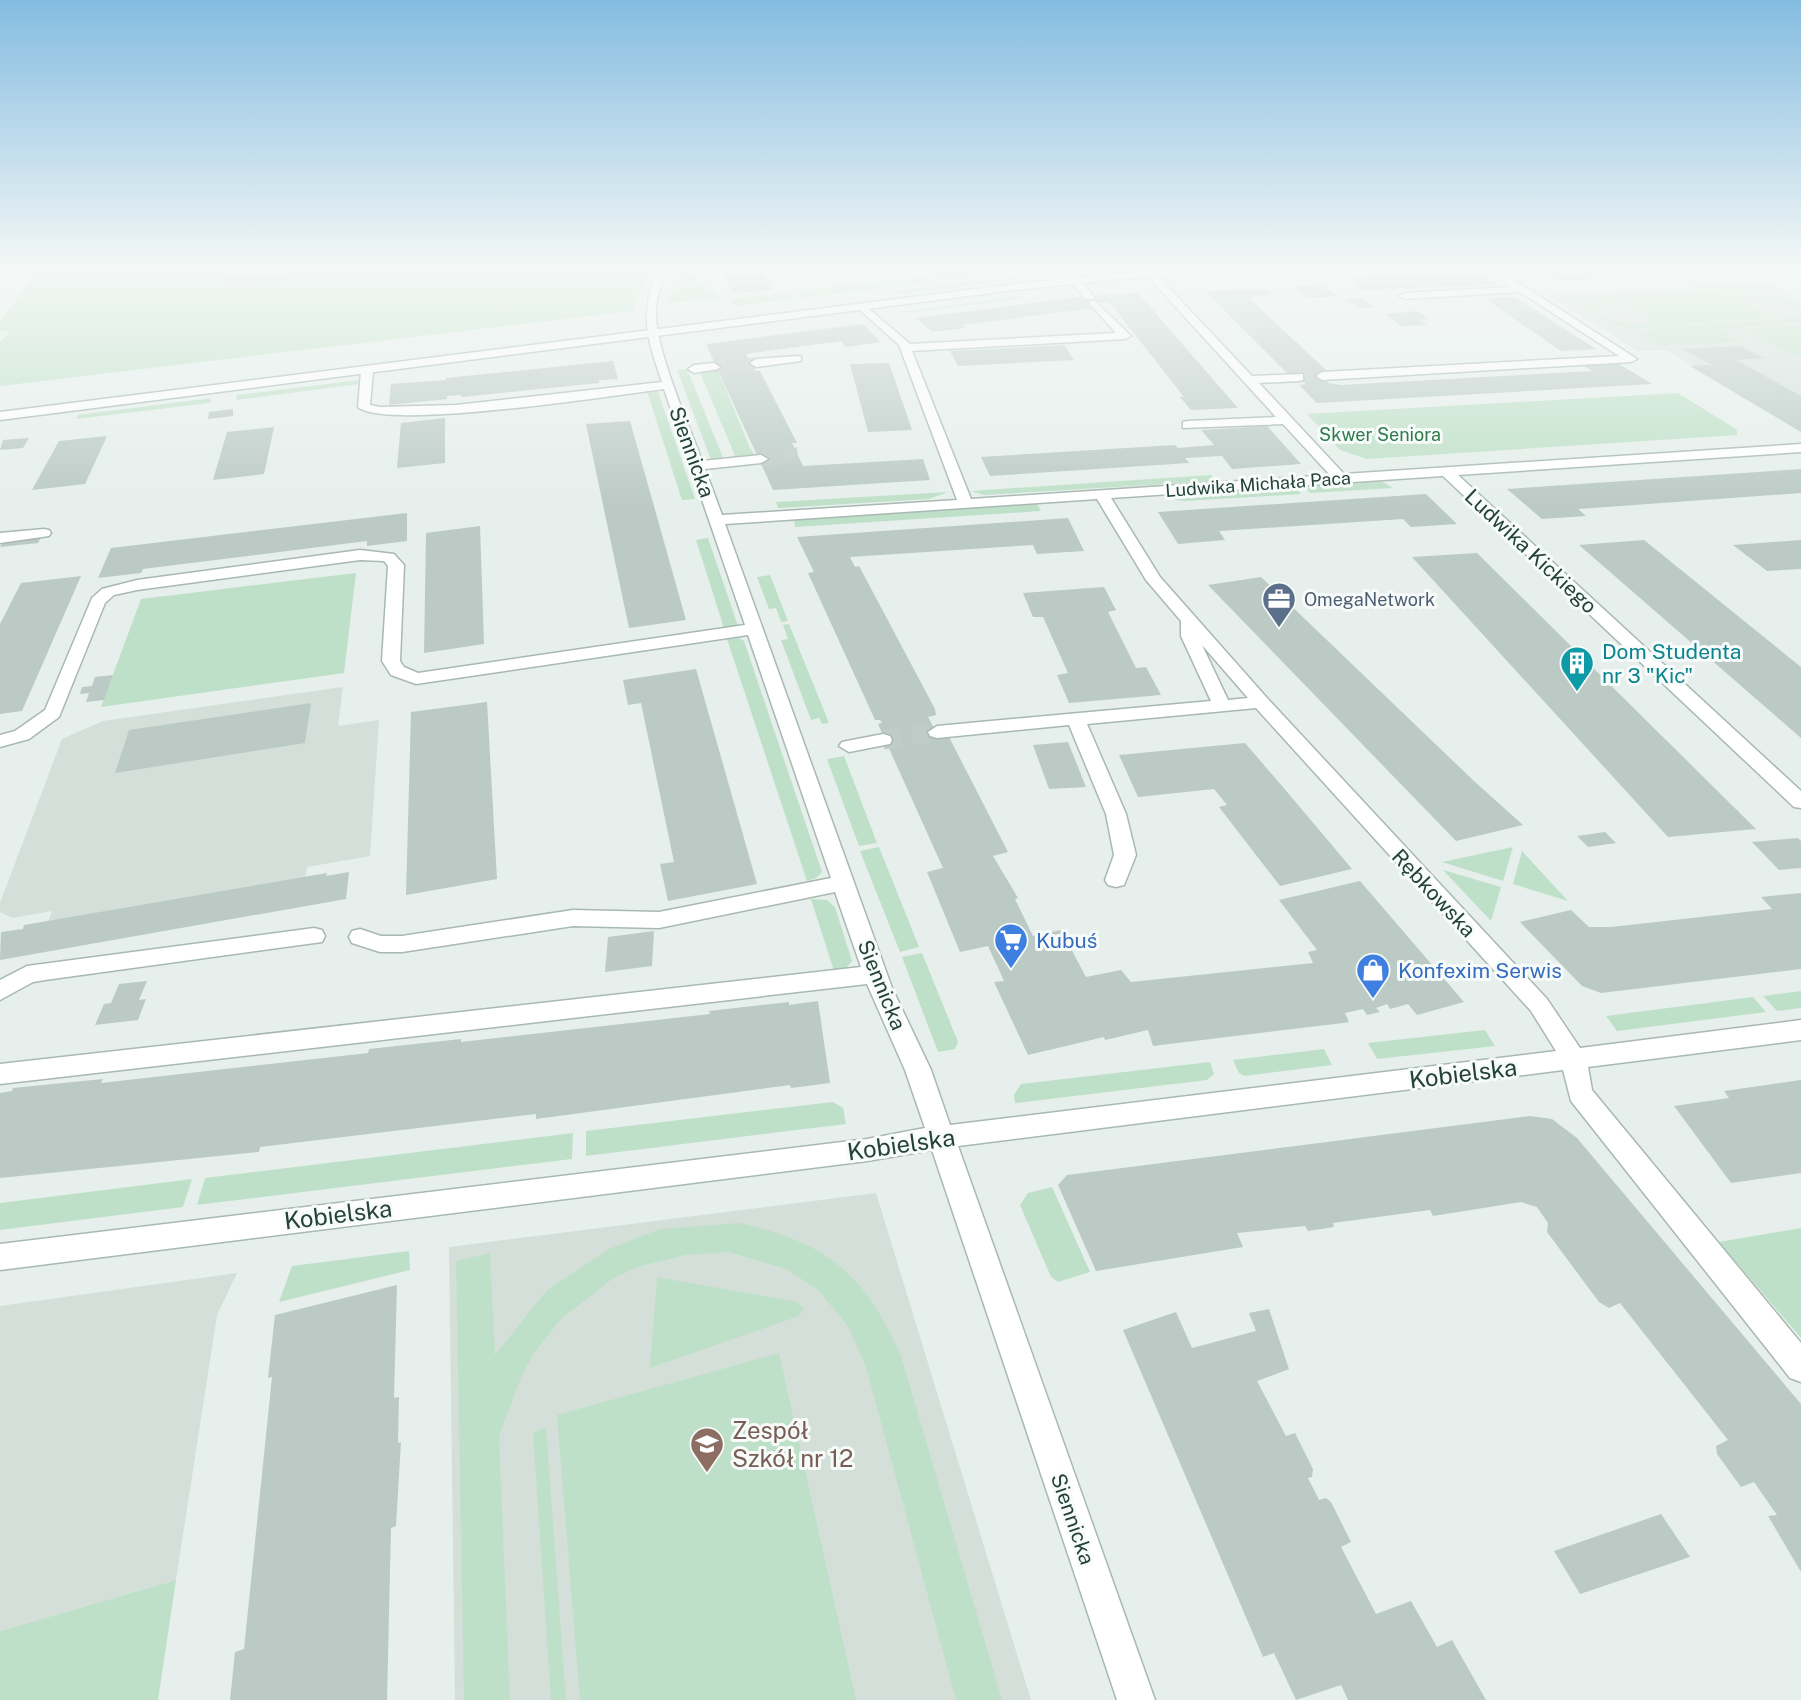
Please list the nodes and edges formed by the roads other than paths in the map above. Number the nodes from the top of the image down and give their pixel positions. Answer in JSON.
{"nodes":[{"id":1,"x":543,"y":348,"type":"edge"},
{"id":2,"x":656,"y":348,"type":"edge"},
{"id":3,"x":905,"y":348,"type":"edge"},
{"id":4,"x":1220,"y":348,"type":"edge"},
{"id":5,"x":1615,"y":348,"type":"edge"},
{"id":6,"x":797,"y":359,"type":"dead end"},
{"id":7,"x":755,"y":363,"type":"tunnel mouth"},
{"id":8,"x":714,"y":367,"type":"tunnel mouth"},
{"id":9,"x":694,"y":369,"type":"dead end"},
{"id":10,"x":367,"y":371,"type":"junction"},
{"id":11,"x":1322,"y":376,"type":"tunnel mouth"},
{"id":12,"x":1299,"y":377,"type":"tunnel mouth"},
{"id":13,"x":1250,"y":380,"type":"junction"},
{"id":14,"x":668,"y":385,"type":"junction"},
{"id":15,"x":0,"y":416,"type":"edge"},
{"id":16,"x":1287,"y":420,"type":"junction"},
{"id":17,"x":1188,"y":425,"type":"dead end"},
{"id":18,"x":1801,"y":448,"type":"edge"},
{"id":19,"x":761,"y":459,"type":"tunnel mouth"},
{"id":20,"x":697,"y":466,"type":"junction"},
{"id":21,"x":1446,"y":471,"type":"junction"},
{"id":22,"x":1340,"y":478,"type":"junction"},
{"id":23,"x":1101,"y":494,"type":"junction"},
{"id":24,"x":965,"y":502,"type":"junction"},
{"id":25,"x":716,"y":520,"type":"junction"},
{"id":26,"x":44,"y":533,"type":"dead end"},
{"id":27,"x":0,"y":538,"type":"edge"},
{"id":28,"x":1189,"y":620,"type":"junction"},
{"id":29,"x":752,"y":629,"type":"junction"},
{"id":30,"x":1261,"y":702,"type":"junction"},
{"id":31,"x":1222,"y":706,"type":"junction"},
{"id":32,"x":1076,"y":719,"type":"junction"},
{"id":33,"x":937,"y":732,"type":"tunnel mouth"},
{"id":34,"x":883,"y":740,"type":"tunnel mouth"},
{"id":35,"x":0,"y":741,"type":"edge"},
{"id":36,"x":849,"y":746,"type":"dead end"},
{"id":37,"x":1801,"y":802,"type":"edge"},
{"id":38,"x":1116,"y":880,"type":"dead end"},
{"id":39,"x":843,"y":883,"type":"junction"},
{"id":40,"x":314,"y":936,"type":"dead end"},
{"id":41,"x":360,"y":937,"type":"dead end"},
{"id":42,"x":875,"y":974,"type":"junction"},
{"id":43,"x":0,"y":991,"type":"edge"},
{"id":44,"x":1801,"y":1030,"type":"edge"},
{"id":45,"x":1574,"y":1059,"type":"junction"},
{"id":46,"x":0,"y":1074,"type":"edge"},
{"id":47,"x":940,"y":1137,"type":"junction"},
{"id":48,"x":0,"y":1257,"type":"edge"},
{"id":49,"x":1801,"y":1367,"type":"edge"},
{"id":50,"x":1136,"y":1700,"type":"edge"}],
"edges":[{"from":1,"to":10,"type":"street"},
{"from":2,"to":14,"type":"street","name":"Siennicka"},
{"from":3,"to":24,"type":"street"},
{"from":4,"to":13,"type":"street"},
{"from":5,"to":11,"type":"street"},
{"from":6,"to":7,"type":"street"},
{"from":8,"to":9,"type":"street"},
{"from":10,"to":14,"type":"street"},
{"from":10,"to":15,"type":"street"},
{"from":12,"to":13,"type":"street"},
{"from":13,"to":16,"type":"street"},
{"from":14,"to":20,"type":"street","name":"Siennicka"},
{"from":16,"to":17,"type":"street"},
{"from":16,"to":22,"type":"street"},
{"from":18,"to":21,"type":"street","name":"Ludwika Michała Paca"},
{"from":19,"to":20,"type":"street"},
{"from":20,"to":25,"type":"street","name":"Siennicka"},
{"from":21,"to":22,"type":"street","name":"Ludwika Michała Paca"},
{"from":21,"to":37,"type":"street","name":"Ludwika Kickiego"},
{"from":22,"to":23,"type":"street","name":"Ludwika Michała Paca"},
{"from":23,"to":24,"type":"street","name":"Ludwika Michała Paca"},
{"from":23,"to":28,"type":"street","name":"Rębkowska"},
{"from":24,"to":25,"type":"street","name":"Ludwika Michała Paca"},
{"from":25,"to":29,"type":"street","name":"Siennicka"},
{"from":26,"to":27,"type":"street"},
{"from":28,"to":30,"type":"street","name":"Rębkowska"},
{"from":28,"to":31,"type":"street"},
{"from":29,"to":35,"type":"street"},
{"from":29,"to":39,"type":"street","name":"Siennicka"},
{"from":30,"to":31,"type":"street"},
{"from":30,"to":45,"type":"street","name":"Rębkowska"},
{"from":31,"to":32,"type":"street"},
{"from":32,"to":33,"type":"street"},
{"from":32,"to":38,"type":"street"},
{"from":34,"to":36,"type":"street"},
{"from":39,"to":41,"type":"street"},
{"from":39,"to":42,"type":"street","name":"Siennicka"},
{"from":40,"to":43,"type":"street"},
{"from":42,"to":46,"type":"street"},
{"from":42,"to":47,"type":"street","name":"Siennicka"},
{"from":44,"to":45,"type":"street","name":"Kobielska"},
{"from":45,"to":47,"type":"street","name":"Kobielska"},
{"from":45,"to":49,"type":"street","name":"Rębkowska"},
{"from":47,"to":48,"type":"street","name":"Kobielska"},
{"from":47,"to":50,"type":"street","name":"Siennicka"}]}
